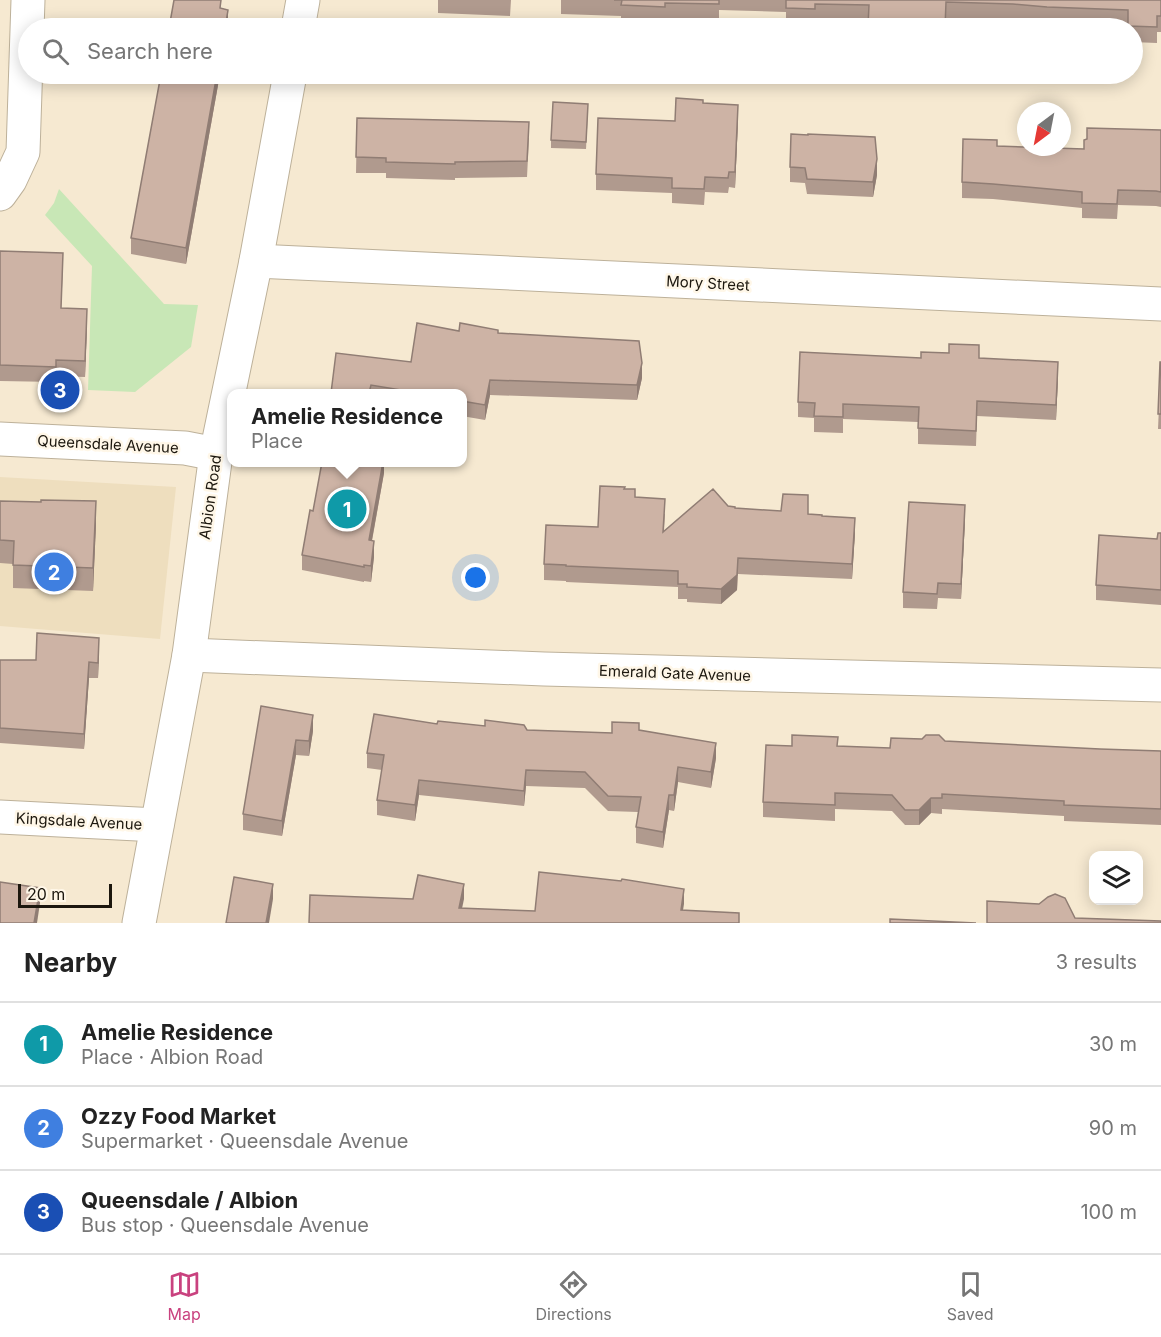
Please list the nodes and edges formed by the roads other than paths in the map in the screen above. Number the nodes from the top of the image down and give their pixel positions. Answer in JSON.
{"nodes":[{"id":1,"x":28,"y":0,"type":"edge"},
{"id":2,"x":303,"y":0,"type":"edge"},
{"id":3,"x":27,"y":18,"type":"edge"},
{"id":4,"x":300,"y":18,"type":"edge"},
{"id":5,"x":25,"y":84,"type":"edge"},
{"id":6,"x":288,"y":84,"type":"edge"},
{"id":7,"x":0,"y":194,"type":"edge"},
{"id":8,"x":256,"y":261,"type":"junction"},
{"id":9,"x":1161,"y":304,"type":"edge"},
{"id":10,"x":229,"y":389,"type":"edge"},
{"id":11,"x":227,"y":401,"type":"edge"},
{"id":12,"x":0,"y":439,"type":"edge"},
{"id":13,"x":216,"y":454,"type":"junction"},
{"id":14,"x":189,"y":655,"type":"junction"},
{"id":15,"x":1161,"y":686,"type":"edge"},
{"id":16,"x":0,"y":817,"type":"edge"},
{"id":17,"x":157,"y":825,"type":"junction"},
{"id":18,"x":139,"y":923,"type":"edge"}],
"edges":[{"from":1,"to":3,"type":"street"},
{"from":2,"to":4,"type":"street"},
{"from":5,"to":7,"type":"street"},
{"from":6,"to":8,"type":"street","name":"Albion Road"},
{"from":8,"to":9,"type":"street","name":"Mory Street"},
{"from":8,"to":10,"type":"street","name":"Albion Road"},
{"from":11,"to":13,"type":"street","name":"Albion Road"},
{"from":12,"to":13,"type":"street","name":"Queensdale Avenue"},
{"from":13,"to":14,"type":"street","name":"Albion Road"},
{"from":14,"to":15,"type":"street","name":"Emerald Gate Avenue"},
{"from":14,"to":17,"type":"street","name":"Albion Road"},
{"from":16,"to":17,"type":"street","name":"Kingsdale Avenue"},
{"from":17,"to":18,"type":"street","name":"Albion Road"}]}
